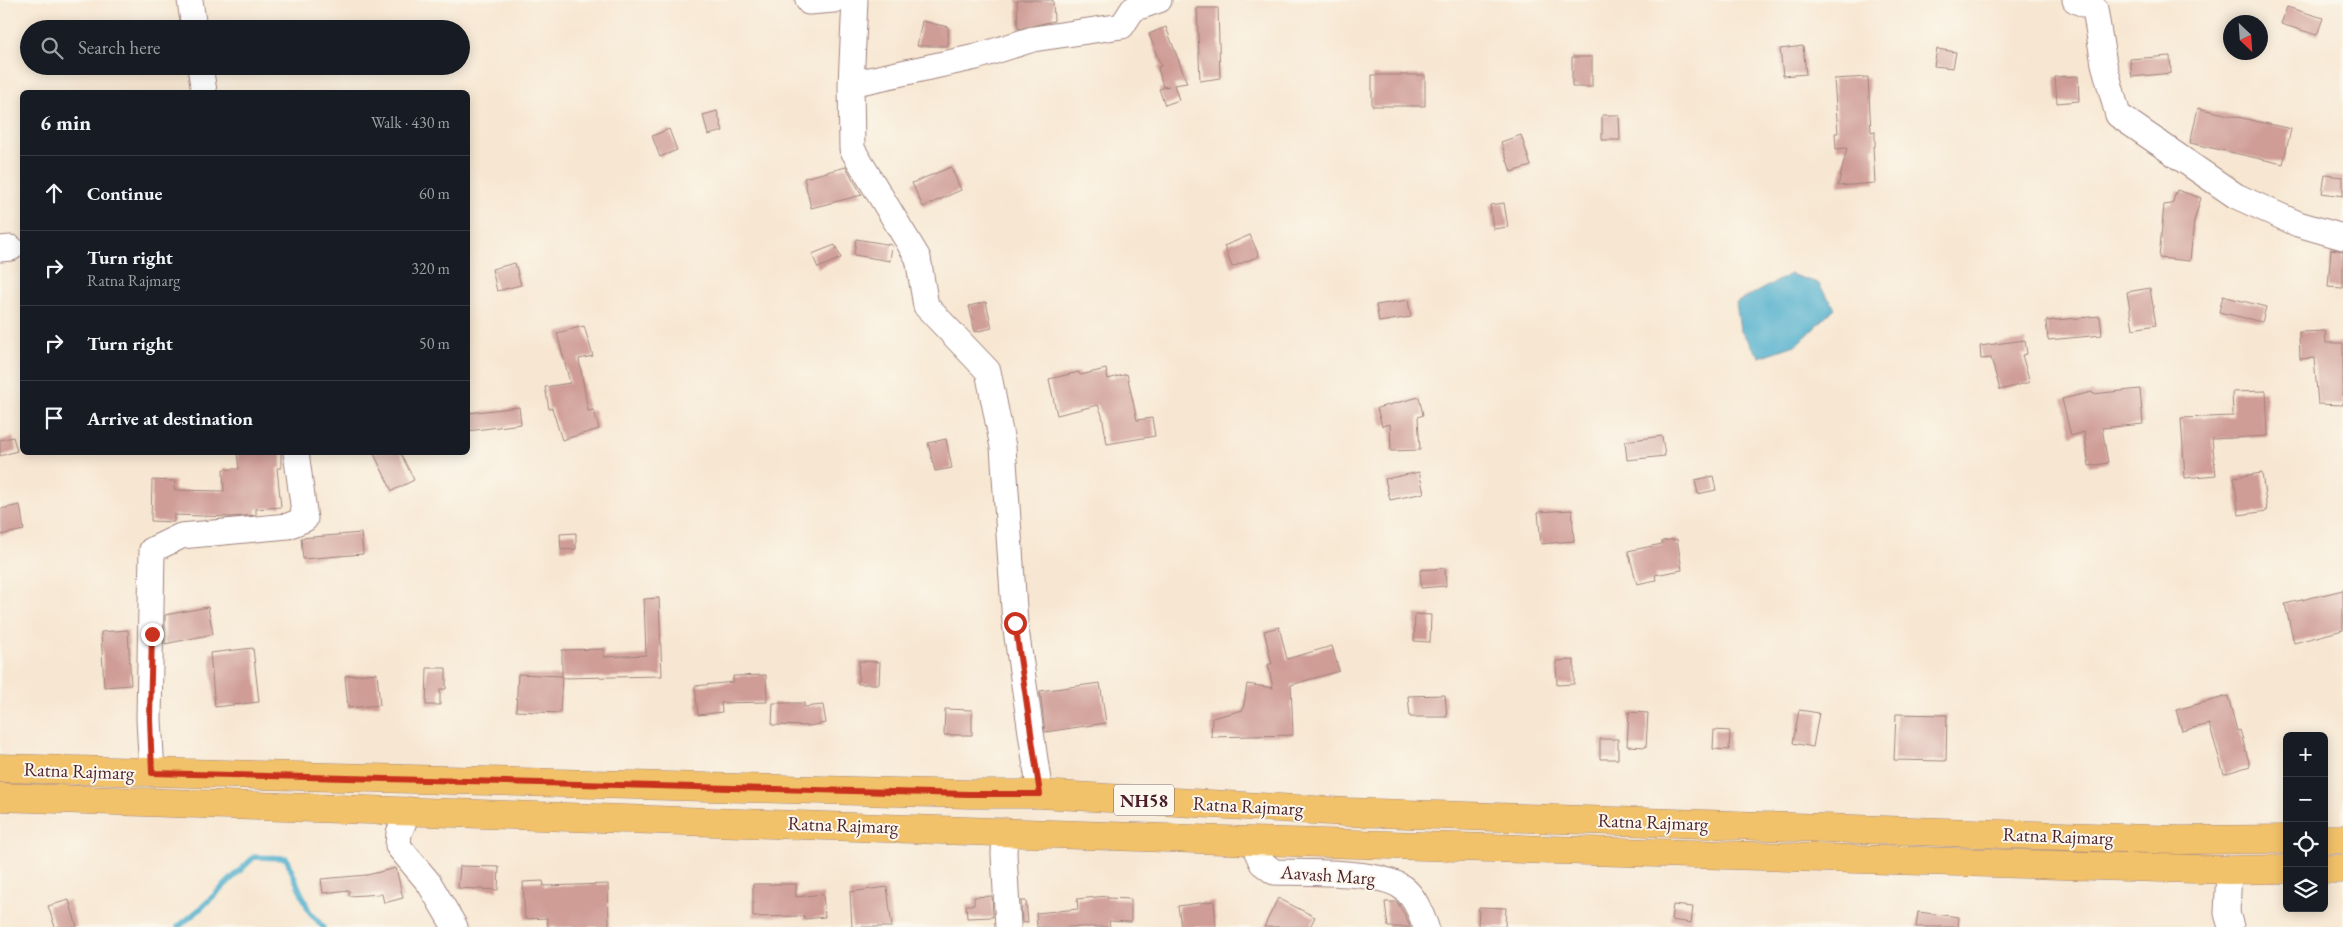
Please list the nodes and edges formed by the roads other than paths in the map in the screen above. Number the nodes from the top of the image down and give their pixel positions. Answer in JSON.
{"nodes":[{"id":1,"x":190,"y":0,"type":"edge"},
{"id":2,"x":808,"y":0,"type":"edge"},
{"id":3,"x":834,"y":0,"type":"edge"},
{"id":4,"x":855,"y":0,"type":"edge"},
{"id":5,"x":1159,"y":0,"type":"edge"},
{"id":6,"x":2075,"y":0,"type":"edge"},
{"id":7,"x":193,"y":20,"type":"edge"},
{"id":8,"x":201,"y":75,"type":"edge"},
{"id":9,"x":851,"y":84,"type":"junction"},
{"id":10,"x":204,"y":90,"type":"edge"},
{"id":11,"x":2343,"y":237,"type":"edge"},
{"id":12,"x":296,"y":455,"type":"edge"},
{"id":13,"x":0,"y":768,"type":"edge"},
{"id":14,"x":152,"y":773,"type":"junction"},
{"id":15,"x":1040,"y":794,"type":"junction"},
{"id":16,"x":0,"y":797,"type":"edge"},
{"id":17,"x":409,"y":810,"type":"junction"},
{"id":18,"x":1004,"y":831,"type":"junction"},
{"id":19,"x":2328,"y":839,"type":"edge"},
{"id":20,"x":2343,"y":839,"type":"edge"},
{"id":21,"x":2283,"y":840,"type":"edge"},
{"id":22,"x":1252,"y":841,"type":"junction"},
{"id":23,"x":2328,"y":869,"type":"edge"},
{"id":24,"x":2343,"y":869,"type":"edge"},
{"id":25,"x":2229,"y":870,"type":"junction"},
{"id":26,"x":2283,"y":870,"type":"edge"},
{"id":27,"x":455,"y":927,"type":"edge"},
{"id":28,"x":1008,"y":927,"type":"edge"},
{"id":29,"x":1426,"y":927,"type":"edge"},
{"id":30,"x":2232,"y":927,"type":"edge"}],
"edges":[{"from":1,"to":7,"type":"street"},
{"from":2,"to":3,"type":"street"},
{"from":4,"to":9,"type":"street"},
{"from":5,"to":9,"type":"street"},
{"from":6,"to":11,"type":"street"},
{"from":8,"to":10,"type":"street"},
{"from":9,"to":15,"type":"street"},
{"from":12,"to":14,"type":"street"},
{"from":13,"to":14,"type":"main road","name":"Ratna Rajmarg","number":"NH58"},
{"from":14,"to":15,"type":"main road","name":"Ratna Rajmarg","number":"NH58"},
{"from":15,"to":21,"type":"main road","name":"Ratna Rajmarg","number":"NH58"},
{"from":16,"to":17,"type":"main road","name":"Ratna Rajmarg","number":"NH58"},
{"from":17,"to":18,"type":"main road","name":"Ratna Rajmarg","number":"NH58"},
{"from":17,"to":27,"type":"street"},
{"from":18,"to":22,"type":"main road","name":"Ratna Rajmarg","number":"NH58"},
{"from":18,"to":28,"type":"street"},
{"from":19,"to":20,"type":"main road"},
{"from":22,"to":25,"type":"main road","name":"Ratna Rajmarg","number":"NH58"},
{"from":22,"to":29,"type":"street","name":"Aavash Marg"},
{"from":23,"to":24,"type":"main road"},
{"from":25,"to":26,"type":"main road","name":"Ratna Rajmarg","number":"NH58"},
{"from":25,"to":30,"type":"street"}]}
